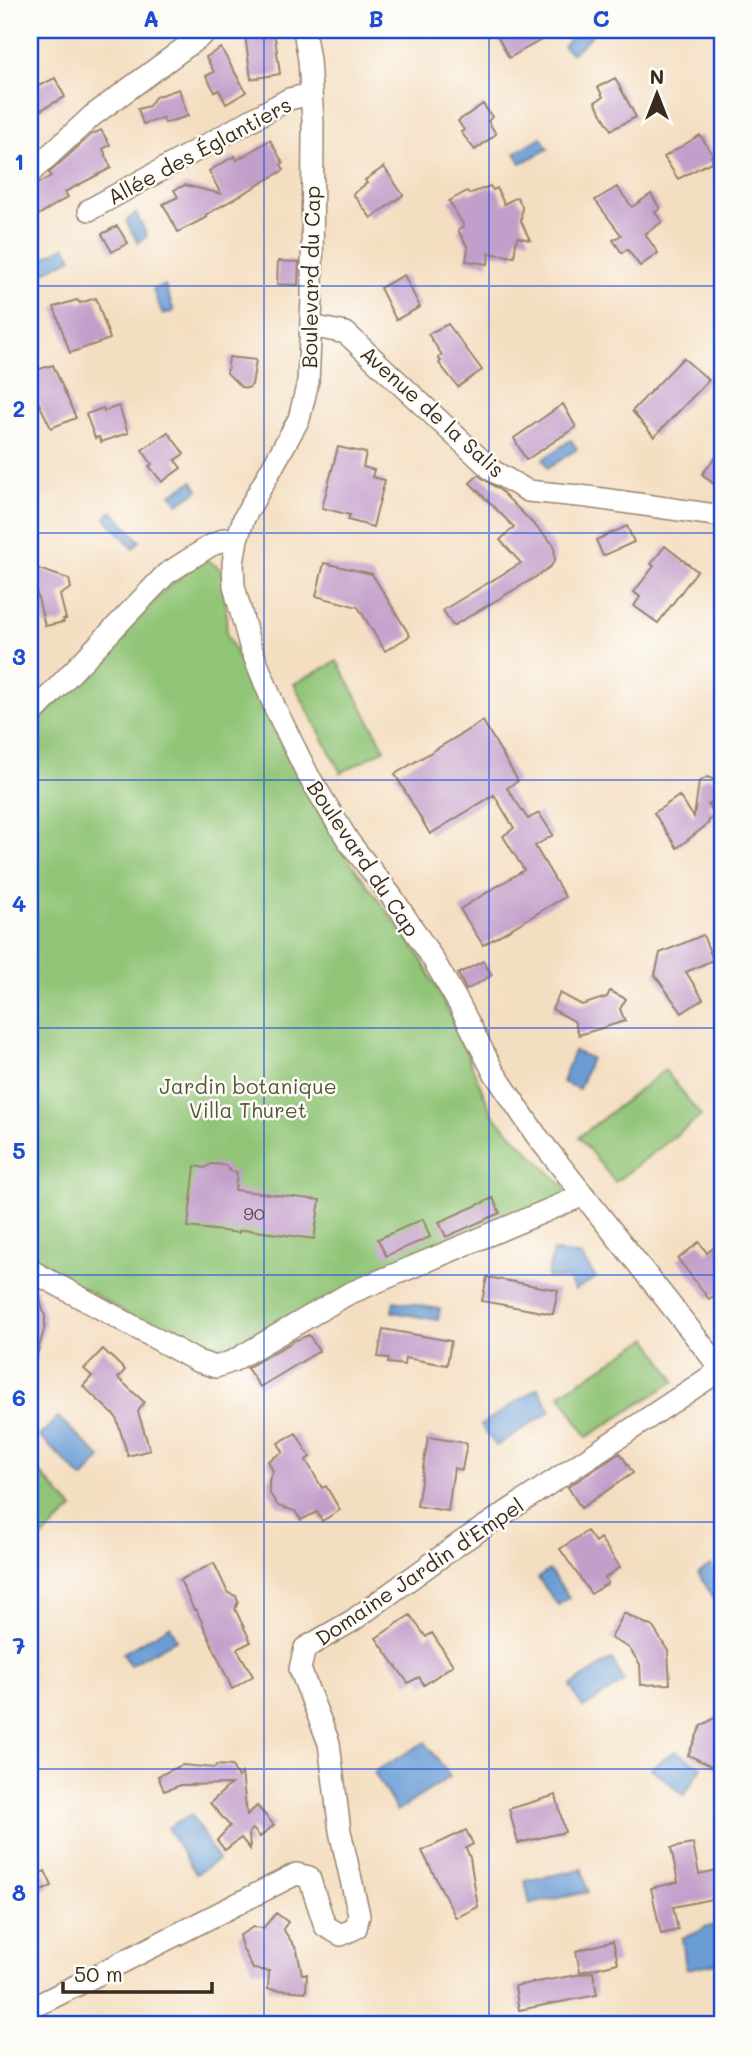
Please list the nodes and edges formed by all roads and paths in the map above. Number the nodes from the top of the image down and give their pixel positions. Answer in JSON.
{"nodes":[{"id":1,"x":209,"y":30,"type":"edge"},
{"id":2,"x":304,"y":30,"type":"edge"},
{"id":3,"x":311,"y":94,"type":"junction"},
{"id":4,"x":30,"y":173,"type":"edge"},
{"id":5,"x":89,"y":210,"type":"dead end"},
{"id":6,"x":312,"y":326,"type":"junction"},
{"id":7,"x":722,"y":516,"type":"edge"},
{"id":8,"x":237,"y":539,"type":"junction"},
{"id":9,"x":30,"y":716,"type":"edge"},
{"id":10,"x":584,"y":1195,"type":"junction"},
{"id":11,"x":30,"y":1270,"type":"edge"},
{"id":12,"x":722,"y":1369,"type":"edge"},
{"id":13,"x":30,"y":2009,"type":"edge"}],
"edges":[{"from":1,"to":4,"type":"street"},
{"from":2,"to":3,"type":"street","name":"Boulevard du Cap"},
{"from":3,"to":5,"type":"street","name":"Allée des Églantiers"},
{"from":3,"to":6,"type":"street","name":"Boulevard du Cap"},
{"from":6,"to":7,"type":"street","name":"Avenue de la Salis"},
{"from":6,"to":8,"type":"street","name":"Boulevard du Cap"},
{"from":8,"to":9,"type":"street"},
{"from":8,"to":10,"type":"street","name":"Boulevard du Cap"},
{"from":10,"to":11,"type":"street"},
{"from":10,"to":12,"type":"street","name":"Boulevard du Cap"},
{"from":12,"to":13,"type":"street","name":"Domaine Jardin d'Empel"}]}
